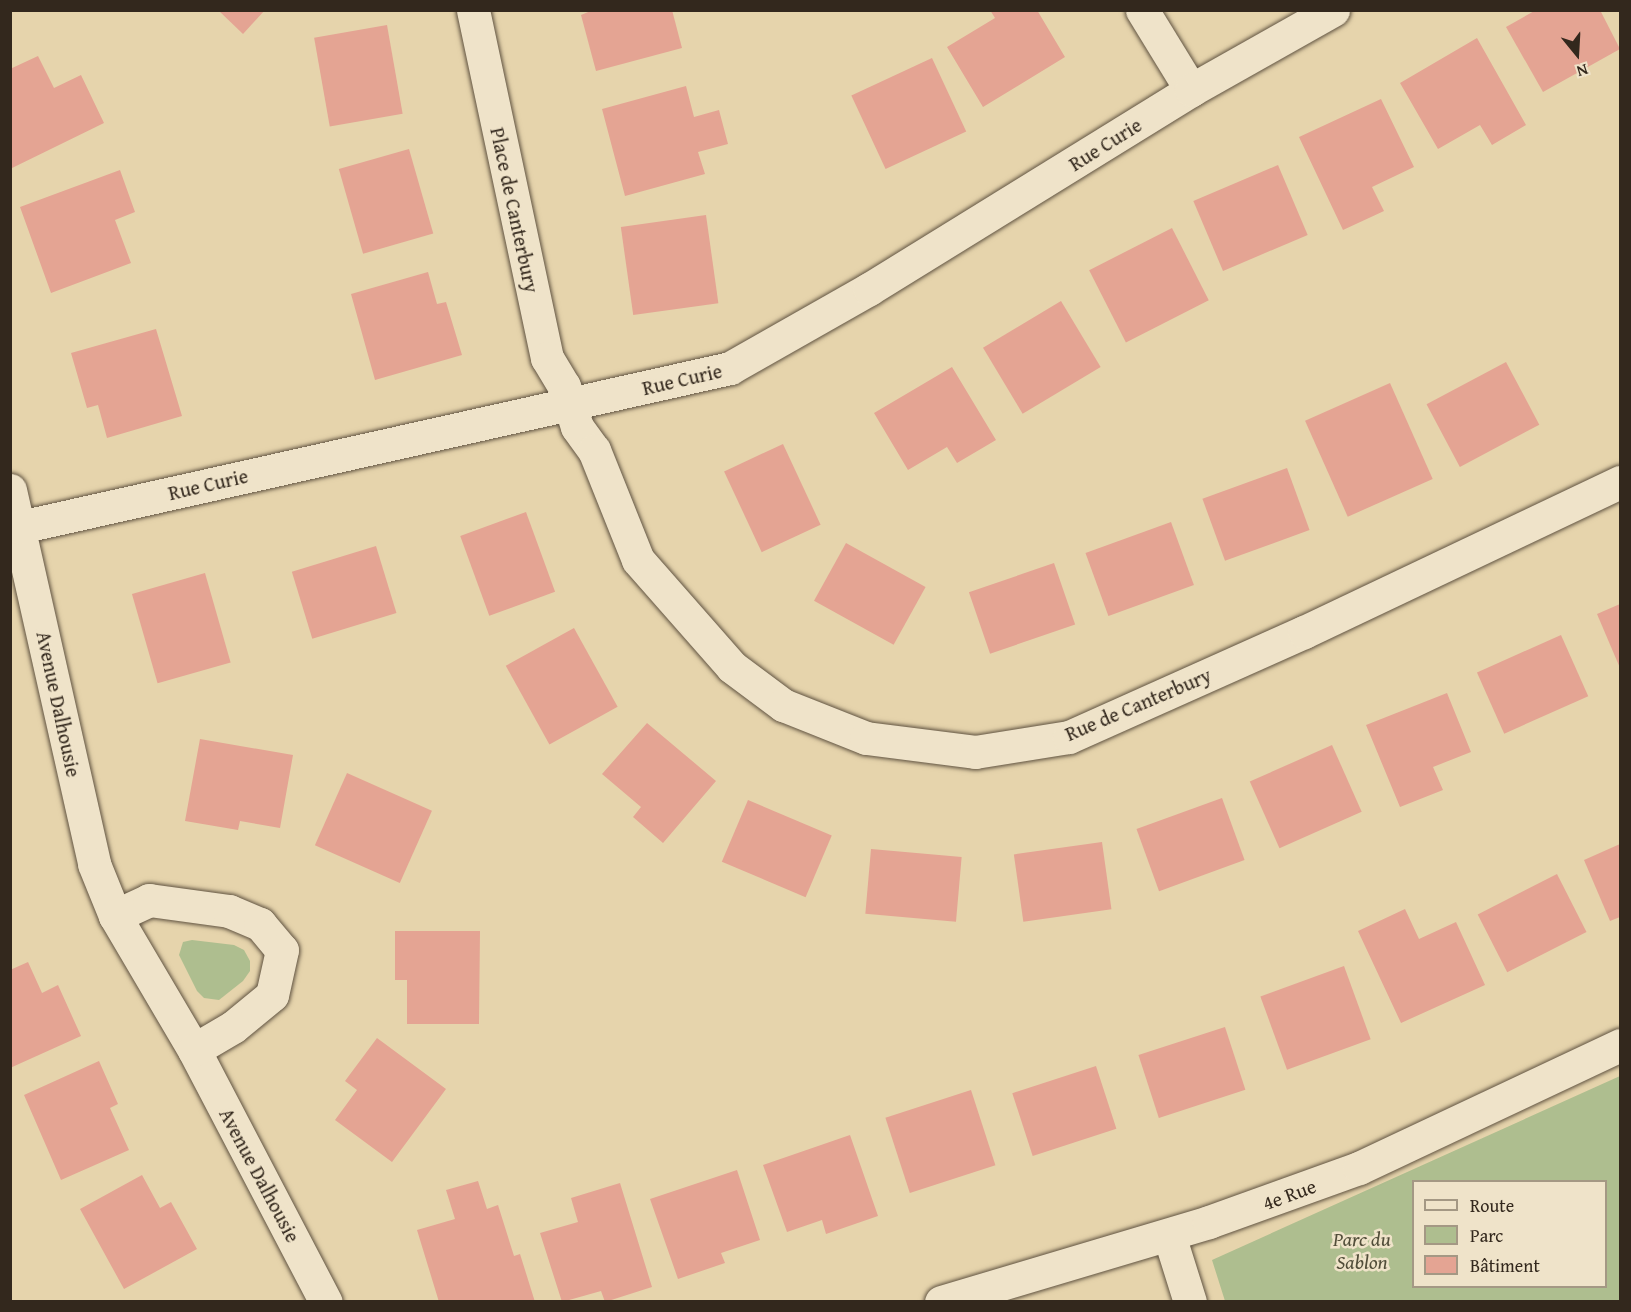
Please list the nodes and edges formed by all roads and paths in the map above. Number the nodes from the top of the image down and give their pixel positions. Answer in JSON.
{"nodes":[{"id":1,"x":473,"y":10,"type":"edge"},
{"id":2,"x":1142,"y":10,"type":"edge"},
{"id":3,"x":1333,"y":10,"type":"edge"},
{"id":4,"x":1191,"y":90,"type":"junction"},
{"id":5,"x":570,"y":404,"type":"junction"},
{"id":6,"x":1620,"y":482,"type":"edge"},
{"id":7,"x":10,"y":490,"type":"edge"},
{"id":8,"x":20,"y":527,"type":"junction"},
{"id":9,"x":115,"y":916,"type":"junction"},
{"id":10,"x":1620,"y":1045,"type":"edge"},
{"id":11,"x":194,"y":1050,"type":"junction"},
{"id":12,"x":1168,"y":1235,"type":"junction"},
{"id":13,"x":326,"y":1302,"type":"edge"},
{"id":14,"x":941,"y":1302,"type":"edge"},
{"id":15,"x":1190,"y":1302,"type":"edge"}],
"edges":[{"from":1,"to":5,"type":"street","name":"Place de Canterbury"},
{"from":2,"to":4,"type":"street"},
{"from":3,"to":4,"type":"street","name":"Rue Curie"},
{"from":4,"to":5,"type":"street","name":"Rue Curie"},
{"from":5,"to":6,"type":"street","name":"Rue de Canterbury"},
{"from":5,"to":8,"type":"street","name":"Rue Curie"},
{"from":7,"to":8,"type":"street","name":"Avenue Dalhousie"},
{"from":8,"to":9,"type":"street","name":"Avenue Dalhousie"},
{"from":9,"to":11,"type":"street","name":"Avenue Dalhousie"},
{"from":9,"to":11,"type":"street"},
{"from":10,"to":12,"type":"street","name":"4e Rue"},
{"from":11,"to":13,"type":"street","name":"Avenue Dalhousie"},
{"from":12,"to":14,"type":"street","name":"4e Rue"},
{"from":12,"to":15,"type":"street"}]}
